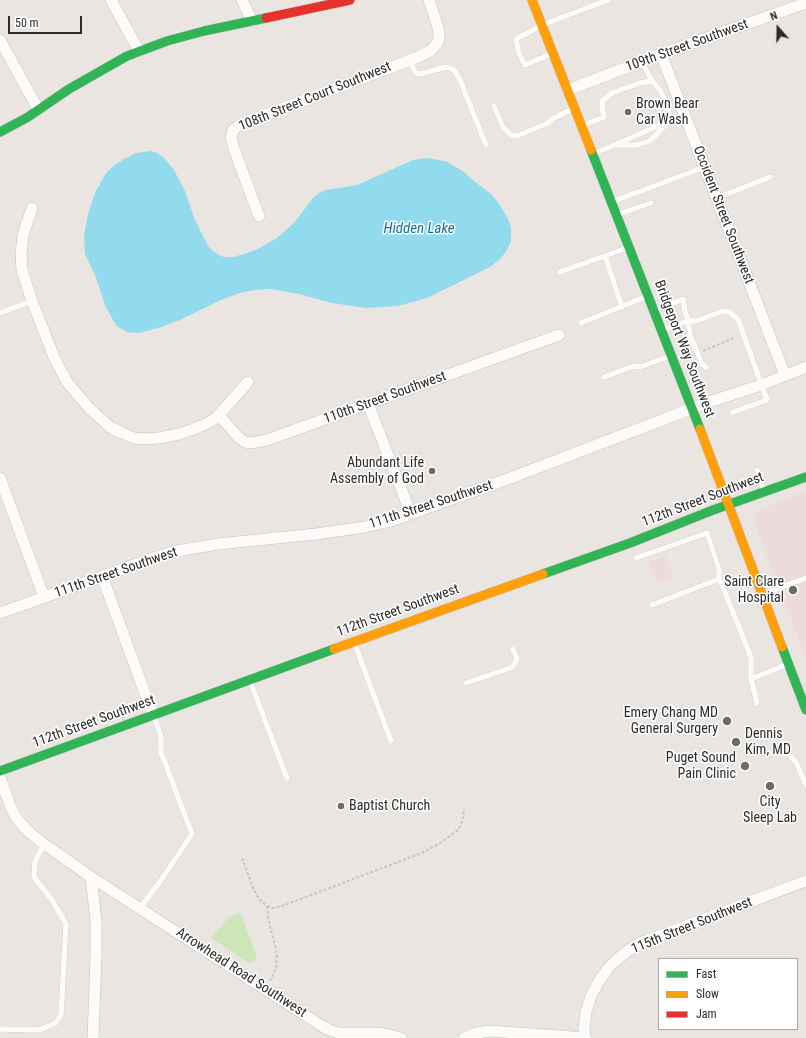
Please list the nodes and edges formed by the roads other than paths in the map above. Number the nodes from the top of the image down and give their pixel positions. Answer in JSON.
{"nodes":[{"id":1,"x":111,"y":0,"type":"edge"},
{"id":2,"x":242,"y":0,"type":"edge"},
{"id":3,"x":350,"y":0,"type":"edge"},
{"id":4,"x":429,"y":0,"type":"edge"},
{"id":5,"x":532,"y":0,"type":"edge"},
{"id":6,"x":608,"y":0,"type":"edge"},
{"id":7,"x":806,"y":3,"type":"edge"},
{"id":8,"x":252,"y":21,"type":"junction"},
{"id":9,"x":542,"y":25,"type":"junction"},
{"id":10,"x":0,"y":40,"type":"edge"},
{"id":11,"x":139,"y":52,"type":"junction"},
{"id":12,"x":553,"y":53,"type":"junction"},
{"id":13,"x":661,"y":54,"type":"junction"},
{"id":14,"x":410,"y":60,"type":"junction"},
{"id":15,"x":642,"y":62,"type":"junction"},
{"id":16,"x":652,"y":81,"type":"junction"},
{"id":17,"x":568,"y":90,"type":"junction"},
{"id":18,"x":494,"y":106,"type":"dead end"},
{"id":19,"x":574,"y":108,"type":"junction"},
{"id":20,"x":38,"y":109,"type":"junction"},
{"id":21,"x":668,"y":122,"type":"junction"},
{"id":22,"x":582,"y":126,"type":"junction"},
{"id":23,"x":0,"y":132,"type":"edge"},
{"id":24,"x":486,"y":145,"type":"dead end"},
{"id":25,"x":615,"y":145,"type":"junction"},
{"id":26,"x":593,"y":154,"type":"junction"},
{"id":27,"x":705,"y":167,"type":"junction"},
{"id":28,"x":770,"y":177,"type":"dead end"},
{"id":29,"x":717,"y":198,"type":"junction"},
{"id":30,"x":612,"y":202,"type":"junction"},
{"id":31,"x":651,"y":203,"type":"dead end"},
{"id":32,"x":32,"y":208,"type":"dead end"},
{"id":33,"x":617,"y":215,"type":"junction"},
{"id":34,"x":260,"y":216,"type":"dead end"},
{"id":35,"x":629,"y":247,"type":"junction"},
{"id":36,"x":605,"y":256,"type":"junction"},
{"id":37,"x":560,"y":272,"type":"dead end"},
{"id":38,"x":648,"y":296,"type":"junction"},
{"id":39,"x":32,"y":301,"type":"junction"},
{"id":40,"x":622,"y":307,"type":"junction"},
{"id":41,"x":654,"y":311,"type":"junction"},
{"id":42,"x":0,"y":313,"type":"edge"},
{"id":43,"x":688,"y":320,"type":"junction"},
{"id":44,"x":581,"y":323,"type":"dead end"},
{"id":45,"x":661,"y":330,"type":"junction"},
{"id":46,"x":559,"y":335,"type":"dead end"},
{"id":47,"x":671,"y":355,"type":"junction"},
{"id":48,"x":706,"y":367,"type":"dead end"},
{"id":49,"x":806,"y":367,"type":"edge"},
{"id":50,"x":785,"y":375,"type":"junction"},
{"id":51,"x":604,"y":377,"type":"dead end"},
{"id":52,"x":248,"y":382,"type":"dead end"},
{"id":53,"x":761,"y":385,"type":"junction"},
{"id":54,"x":368,"y":404,"type":"junction"},
{"id":55,"x":692,"y":409,"type":"junction"},
{"id":56,"x":734,"y":412,"type":"dead end"},
{"id":57,"x":219,"y":415,"type":"junction"},
{"id":58,"x":757,"y":470,"type":"dead end"},
{"id":59,"x":806,"y":477,"type":"edge"},
{"id":60,"x":1,"y":482,"type":"edge"},
{"id":61,"x":764,"y":491,"type":"junction"},
{"id":62,"x":729,"y":504,"type":"junction"},
{"id":63,"x":411,"y":514,"type":"junction"},
{"id":64,"x":636,"y":558,"type":"dead end"},
{"id":65,"x":102,"y":576,"type":"junction"},
{"id":66,"x":806,"y":578,"type":"edge"},
{"id":67,"x":719,"y":579,"type":"junction"},
{"id":68,"x":762,"y":593,"type":"junction"},
{"id":69,"x":44,"y":597,"type":"junction"},
{"id":70,"x":652,"y":605,"type":"dead end"},
{"id":71,"x":0,"y":613,"type":"edge"},
{"id":72,"x":354,"y":642,"type":"junction"},
{"id":73,"x":513,"y":649,"type":"dead end"},
{"id":74,"x":789,"y":664,"type":"junction"},
{"id":75,"x":751,"y":679,"type":"junction"},
{"id":76,"x":250,"y":680,"type":"junction"},
{"id":77,"x":466,"y":683,"type":"dead end"},
{"id":78,"x":757,"y":703,"type":"dead end"},
{"id":79,"x":806,"y":710,"type":"edge"},
{"id":80,"x":153,"y":715,"type":"junction"},
{"id":81,"x":391,"y":741,"type":"dead end"},
{"id":82,"x":791,"y":757,"type":"dead end"},
{"id":83,"x":0,"y":771,"type":"edge"},
{"id":84,"x":0,"y":777,"type":"edge"},
{"id":85,"x":287,"y":778,"type":"dead end"},
{"id":86,"x":806,"y":785,"type":"edge"},
{"id":87,"x":44,"y":844,"type":"junction"},
{"id":88,"x":92,"y":877,"type":"junction"},
{"id":89,"x":806,"y":881,"type":"edge"},
{"id":90,"x":140,"y":908,"type":"junction"},
{"id":91,"x":0,"y":1029,"type":"edge"},
{"id":92,"x":339,"y":1035,"type":"edge"},
{"id":93,"x":93,"y":1038,"type":"edge"},
{"id":94,"x":401,"y":1038,"type":"edge"},
{"id":95,"x":464,"y":1038,"type":"edge"},
{"id":96,"x":585,"y":1038,"type":"edge"}],
"edges":[{"from":1,"to":11,"type":"street"},
{"from":2,"to":8,"type":"street"},
{"from":3,"to":8,"type":"street"},
{"from":4,"to":14,"type":"street","name":"108th Street Court Southwest"},
{"from":5,"to":9,"type":"street","name":"Bridgeport Way Southwest"},
{"from":6,"to":9,"type":"lane"},
{"from":7,"to":13,"type":"street","name":"109th Street Southwest"},
{"from":8,"to":11,"type":"street"},
{"from":9,"to":12,"type":"street","name":"Bridgeport Way Southwest"},
{"from":9,"to":12,"type":"lane"},
{"from":10,"to":20,"type":"street"},
{"from":11,"to":20,"type":"street"},
{"from":12,"to":17,"type":"street","name":"Bridgeport Way Southwest"},
{"from":13,"to":15,"type":"street","name":"109th Street Southwest"},
{"from":13,"to":27,"type":"street","name":"Occident Street Southwest"},
{"from":14,"to":24,"type":"lane"},
{"from":14,"to":34,"type":"street","name":"108th Street Court Southwest"},
{"from":15,"to":16,"type":"lane"},
{"from":15,"to":17,"type":"street","name":"109th Street Southwest"},
{"from":16,"to":21,"type":"lane"},
{"from":16,"to":22,"type":"lane"},
{"from":17,"to":19,"type":"street","name":"Bridgeport Way Southwest"},
{"from":18,"to":19,"type":"lane"},
{"from":19,"to":22,"type":"street","name":"Bridgeport Way Southwest"},
{"from":20,"to":23,"type":"street"},
{"from":21,"to":25,"type":"lane"},
{"from":21,"to":25,"type":"lane"},
{"from":22,"to":26,"type":"street","name":"Bridgeport Way Southwest"},
{"from":25,"to":26,"type":"lane"},
{"from":26,"to":30,"type":"street","name":"Bridgeport Way Southwest"},
{"from":27,"to":29,"type":"street","name":"Occident Street Southwest"},
{"from":27,"to":30,"type":"lane"},
{"from":28,"to":29,"type":"lane"},
{"from":29,"to":50,"type":"street","name":"Occident Street Southwest"},
{"from":30,"to":33,"type":"street","name":"Bridgeport Way Southwest"},
{"from":31,"to":33,"type":"lane"},
{"from":32,"to":39,"type":"street"},
{"from":33,"to":35,"type":"street","name":"Bridgeport Way Southwest"},
{"from":35,"to":36,"type":"lane"},
{"from":35,"to":38,"type":"street","name":"Bridgeport Way Southwest"},
{"from":36,"to":37,"type":"lane"},
{"from":36,"to":40,"type":"lane"},
{"from":38,"to":40,"type":"lane"},
{"from":38,"to":41,"type":"street","name":"Bridgeport Way Southwest"},
{"from":39,"to":42,"type":"lane"},
{"from":39,"to":57,"type":"street"},
{"from":40,"to":44,"type":"lane"},
{"from":41,"to":43,"type":"lane"},
{"from":41,"to":45,"type":"street","name":"Bridgeport Way Southwest"},
{"from":43,"to":45,"type":"lane"},
{"from":43,"to":48,"type":"lane"},
{"from":43,"to":53,"type":"lane"},
{"from":45,"to":47,"type":"street","name":"Bridgeport Way Southwest"},
{"from":46,"to":54,"type":"street","name":"110th Street Southwest"},
{"from":47,"to":51,"type":"lane"},
{"from":47,"to":55,"type":"street","name":"Bridgeport Way Southwest"},
{"from":49,"to":50,"type":"street","name":"111th Street Southwest"},
{"from":50,"to":53,"type":"street","name":"111th Street Southwest"},
{"from":52,"to":57,"type":"street"},
{"from":53,"to":55,"type":"street","name":"111th Street Southwest"},
{"from":53,"to":56,"type":"lane"},
{"from":54,"to":57,"type":"street","name":"110th Street Southwest"},
{"from":54,"to":63,"type":"street"},
{"from":55,"to":62,"type":"street","name":"Bridgeport Way Southwest"},
{"from":55,"to":63,"type":"street","name":"111th Street Southwest"},
{"from":58,"to":61,"type":"lane"},
{"from":59,"to":61,"type":"street","name":"112th Street Southwest"},
{"from":60,"to":69,"type":"street"},
{"from":61,"to":62,"type":"street","name":"112th Street Southwest"},
{"from":62,"to":68,"type":"street","name":"Bridgeport Way Southwest"},
{"from":62,"to":72,"type":"street","name":"112th Street Southwest"},
{"from":63,"to":65,"type":"street","name":"111th Street Southwest"},
{"from":64,"to":67,"type":"lane"},
{"from":65,"to":69,"type":"street","name":"111th Street Southwest"},
{"from":65,"to":80,"type":"street"},
{"from":66,"to":68,"type":"lane"},
{"from":67,"to":70,"type":"lane"},
{"from":67,"to":75,"type":"lane"},
{"from":68,"to":74,"type":"street","name":"Bridgeport Way Southwest"},
{"from":69,"to":71,"type":"street","name":"111th Street Southwest"},
{"from":72,"to":76,"type":"street","name":"112th Street Southwest"},
{"from":72,"to":81,"type":"lane"},
{"from":73,"to":77,"type":"lane"},
{"from":74,"to":75,"type":"lane"},
{"from":74,"to":79,"type":"street","name":"Bridgeport Way Southwest"},
{"from":75,"to":78,"type":"lane"},
{"from":76,"to":80,"type":"street","name":"112th Street Southwest"},
{"from":76,"to":85,"type":"lane"},
{"from":80,"to":83,"type":"street","name":"112th Street Southwest"},
{"from":80,"to":90,"type":"lane"},
{"from":82,"to":86,"type":"lane"},
{"from":84,"to":87,"type":"street","name":"Arrowhead Road Southwest"},
{"from":87,"to":88,"type":"street","name":"Arrowhead Road Southwest"},
{"from":87,"to":91,"type":"lane"},
{"from":88,"to":90,"type":"street","name":"Arrowhead Road Southwest"},
{"from":88,"to":93,"type":"street"},
{"from":89,"to":96,"type":"street","name":"115th Street Southwest"},
{"from":90,"to":92,"type":"street","name":"Arrowhead Road Southwest"},
{"from":92,"to":94,"type":"street","name":"Arrowhead Road Southwest"},
{"from":95,"to":96,"type":"street"}]}
